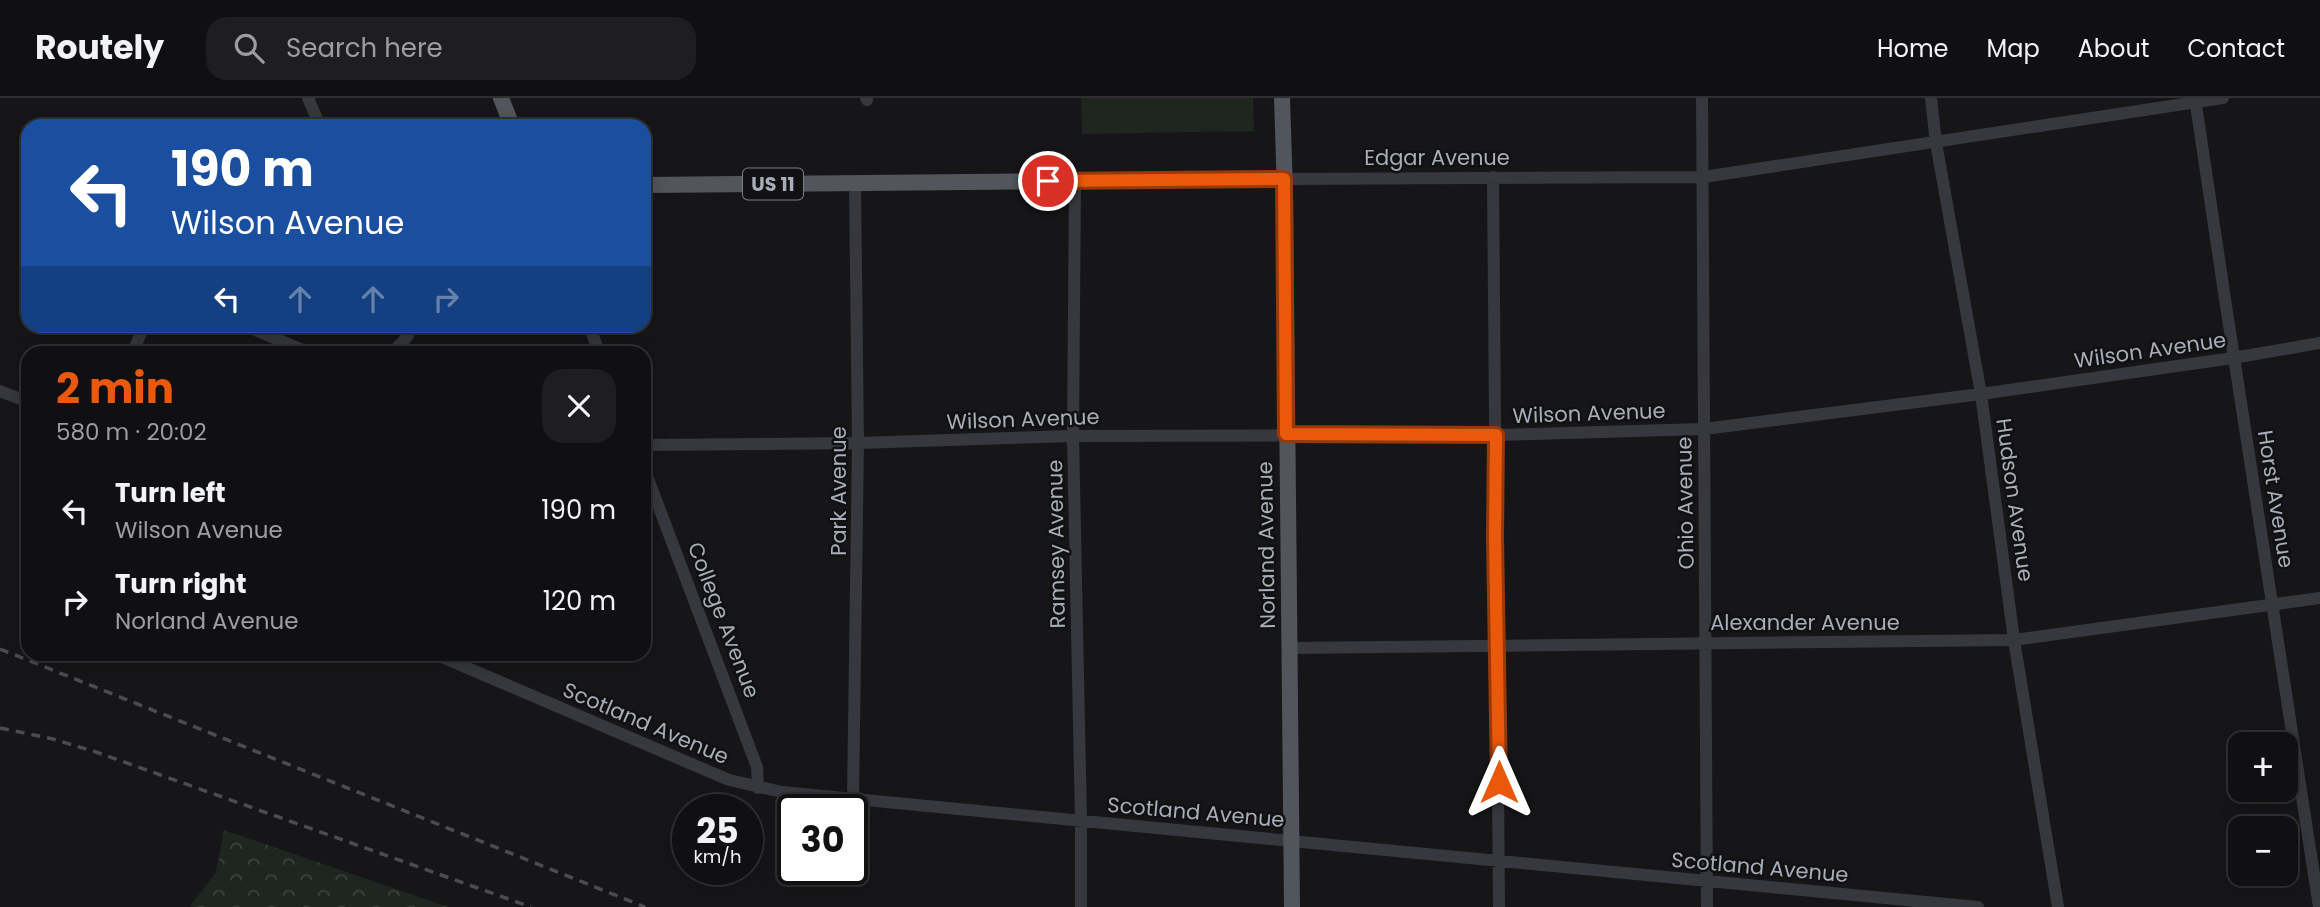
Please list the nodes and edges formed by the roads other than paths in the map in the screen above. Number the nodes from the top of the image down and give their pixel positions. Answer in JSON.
{"nodes":[{"id":1,"x":308,"y":98,"type":"edge"},
{"id":2,"x":501,"y":98,"type":"edge"},
{"id":3,"x":1282,"y":98,"type":"edge"},
{"id":4,"x":1702,"y":98,"type":"edge"},
{"id":5,"x":1931,"y":98,"type":"edge"},
{"id":6,"x":2223,"y":98,"type":"edge"},
{"id":7,"x":2195,"y":100,"type":"edge"},
{"id":8,"x":317,"y":119,"type":"edge"},
{"id":9,"x":509,"y":119,"type":"edge"},
{"id":10,"x":1936,"y":142,"type":"junction"},
{"id":11,"x":1493,"y":177,"type":"junction"},
{"id":12,"x":1704,"y":177,"type":"junction"},
{"id":13,"x":1284,"y":179,"type":"junction"},
{"id":14,"x":1075,"y":181,"type":"junction"},
{"id":15,"x":855,"y":183,"type":"junction"},
{"id":16,"x":651,"y":185,"type":"edge"},
{"id":17,"x":262,"y":333,"type":"edge"},
{"id":18,"x":2320,"y":343,"type":"edge"},
{"id":19,"x":293,"y":346,"type":"edge"},
{"id":20,"x":2233,"y":358,"type":"junction"},
{"id":21,"x":0,"y":391,"type":"edge"},
{"id":22,"x":1981,"y":394,"type":"junction"},
{"id":23,"x":21,"y":399,"type":"edge"},
{"id":24,"x":1704,"y":429,"type":"junction"},
{"id":25,"x":1286,"y":434,"type":"junction"},
{"id":26,"x":1496,"y":435,"type":"junction"},
{"id":27,"x":1073,"y":436,"type":"junction"},
{"id":28,"x":858,"y":443,"type":"junction"},
{"id":29,"x":651,"y":445,"type":"edge"},
{"id":30,"x":651,"y":487,"type":"edge"},
{"id":31,"x":2320,"y":598,"type":"edge"},
{"id":32,"x":2275,"y":605,"type":"junction"},
{"id":33,"x":2014,"y":640,"type":"junction"},
{"id":34,"x":1706,"y":642,"type":"junction"},
{"id":35,"x":1498,"y":646,"type":"junction"},
{"id":36,"x":1288,"y":648,"type":"junction"},
{"id":37,"x":451,"y":661,"type":"edge"},
{"id":38,"x":758,"y":788,"type":"junction"},
{"id":39,"x":810,"y":794,"type":"edge"},
{"id":40,"x":853,"y":794,"type":"edge"},
{"id":41,"x":868,"y":800,"type":"edge"},
{"id":42,"x":1081,"y":821,"type":"junction"},
{"id":43,"x":1292,"y":840,"type":"junction"},
{"id":44,"x":1499,"y":861,"type":"junction"},
{"id":45,"x":1707,"y":881,"type":"junction"},
{"id":46,"x":1081,"y":907,"type":"edge"},
{"id":47,"x":1292,"y":907,"type":"edge"},
{"id":48,"x":1499,"y":907,"type":"edge"},
{"id":49,"x":1707,"y":907,"type":"edge"},
{"id":50,"x":1979,"y":907,"type":"edge"},
{"id":51,"x":2058,"y":907,"type":"edge"},
{"id":52,"x":2319,"y":907,"type":"edge"}],
"edges":[{"from":1,"to":8,"type":"street"},
{"from":2,"to":9,"type":"main road"},
{"from":3,"to":13,"type":"main road","name":"Norland Avenue"},
{"from":4,"to":12,"type":"street","name":"Ohio Avenue"},
{"from":5,"to":10,"type":"street","name":"Hudson Avenue"},
{"from":6,"to":7,"type":"street","name":"Edgar Avenue"},
{"from":7,"to":10,"type":"street","name":"Edgar Avenue"},
{"from":7,"to":20,"type":"street","name":"Horst Avenue"},
{"from":10,"to":12,"type":"street","name":"Edgar Avenue"},
{"from":10,"to":22,"type":"street","name":"Hudson Avenue"},
{"from":11,"to":12,"type":"street","name":"Edgar Avenue"},
{"from":11,"to":13,"type":"street","name":"Edgar Avenue"},
{"from":11,"to":26,"type":"street"},
{"from":12,"to":24,"type":"street","name":"Ohio Avenue"},
{"from":13,"to":14,"type":"main road","name":"Edgar Avenue","number":"US 11"},
{"from":13,"to":25,"type":"main road","name":"Norland Avenue"},
{"from":14,"to":15,"type":"main road","name":"Edgar Avenue","number":"US 11"},
{"from":14,"to":27,"type":"street","name":"Ramsey Avenue"},
{"from":15,"to":16,"type":"main road","name":"Edgar Avenue","number":"US 11"},
{"from":15,"to":28,"type":"street","name":"Park Avenue"},
{"from":17,"to":19,"type":"street"},
{"from":18,"to":20,"type":"street","name":"Wilson Avenue"},
{"from":20,"to":22,"type":"street","name":"Wilson Avenue"},
{"from":20,"to":32,"type":"street","name":"Horst Avenue"},
{"from":21,"to":23,"type":"street"},
{"from":22,"to":24,"type":"street","name":"Wilson Avenue"},
{"from":22,"to":33,"type":"street","name":"Hudson Avenue"},
{"from":24,"to":26,"type":"street","name":"Wilson Avenue"},
{"from":24,"to":34,"type":"street","name":"Ohio Avenue"},
{"from":25,"to":26,"type":"street","name":"Wilson Avenue"},
{"from":25,"to":27,"type":"street","name":"Wilson Avenue"},
{"from":25,"to":36,"type":"main road","name":"Norland Avenue"},
{"from":26,"to":35,"type":"street"},
{"from":27,"to":28,"type":"street","name":"Wilson Avenue"},
{"from":27,"to":42,"type":"street","name":"Ramsey Avenue"},
{"from":28,"to":29,"type":"street","name":"Wilson Avenue"},
{"from":28,"to":40,"type":"street","name":"Park Avenue"},
{"from":30,"to":38,"type":"street","name":"College Avenue"},
{"from":31,"to":32,"type":"street","name":"Alexander Avenue"},
{"from":32,"to":33,"type":"street","name":"Alexander Avenue"},
{"from":32,"to":52,"type":"street","name":"Horst Avenue"},
{"from":33,"to":34,"type":"street","name":"Alexander Avenue"},
{"from":33,"to":51,"type":"street","name":"Hudson Avenue"},
{"from":34,"to":35,"type":"street","name":"Alexander Avenue"},
{"from":34,"to":45,"type":"street","name":"Ohio Avenue"},
{"from":35,"to":36,"type":"street","name":"Alexander Avenue"},
{"from":35,"to":44,"type":"street"},
{"from":36,"to":43,"type":"main road","name":"Norland Avenue"},
{"from":37,"to":38,"type":"street","name":"Scotland Avenue"},
{"from":38,"to":39,"type":"street","name":"Scotland Avenue"},
{"from":41,"to":42,"type":"street","name":"Scotland Avenue"},
{"from":42,"to":43,"type":"street","name":"Scotland Avenue"},
{"from":42,"to":46,"type":"street","name":"Ramsey Avenue"},
{"from":43,"to":44,"type":"street","name":"Scotland Avenue"},
{"from":43,"to":47,"type":"main road","name":"Norland Avenue"},
{"from":44,"to":45,"type":"street","name":"Scotland Avenue"},
{"from":44,"to":48,"type":"street"},
{"from":45,"to":49,"type":"street","name":"Ohio Avenue"},
{"from":45,"to":50,"type":"street","name":"Scotland Avenue"}]}
